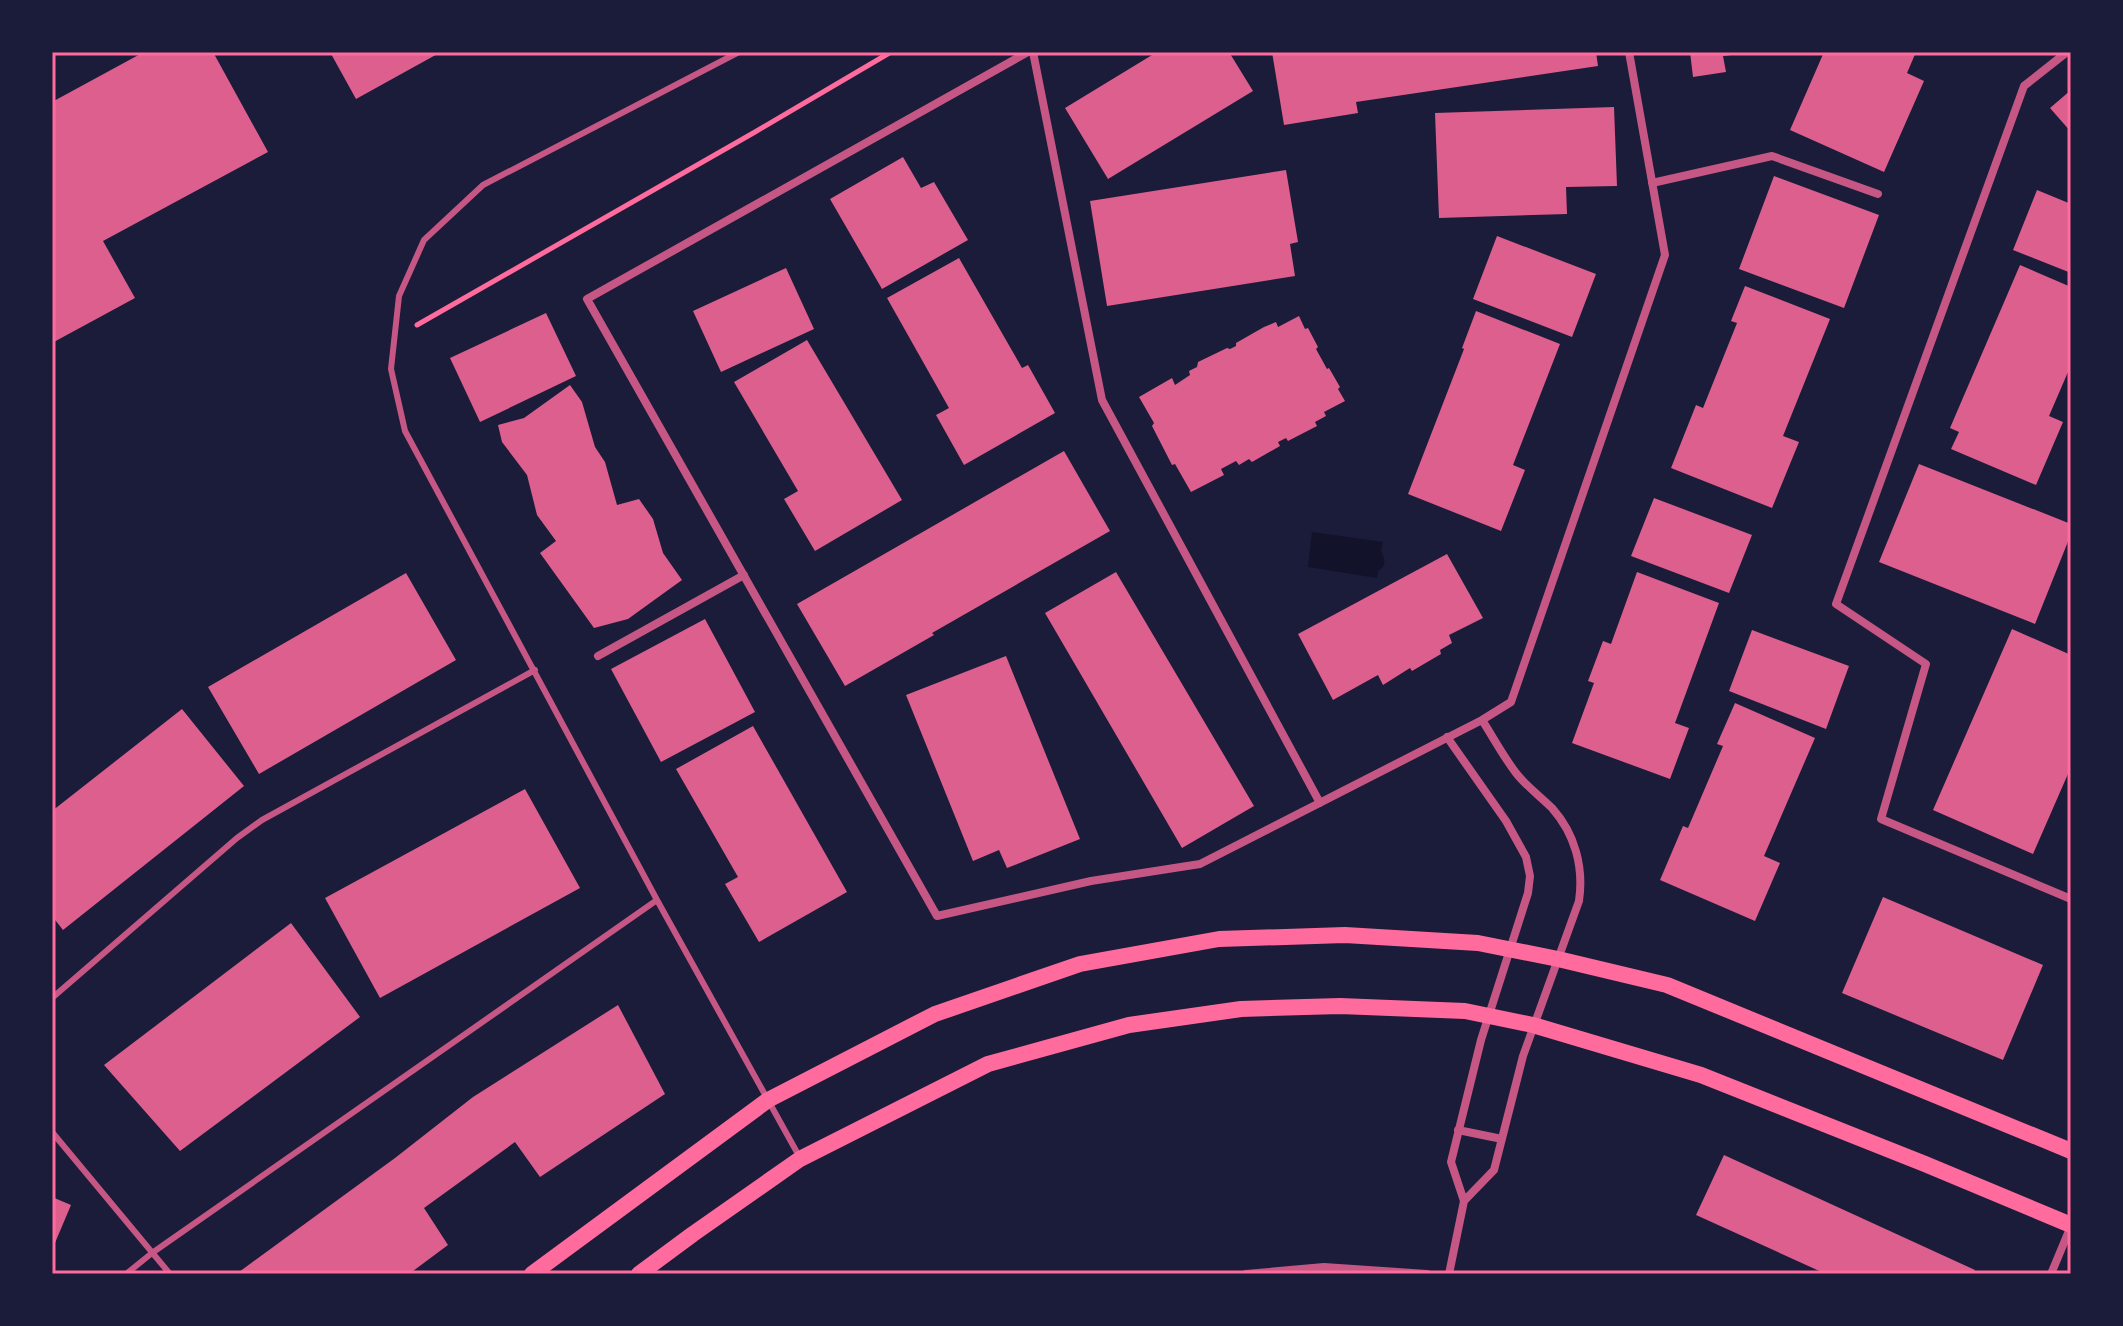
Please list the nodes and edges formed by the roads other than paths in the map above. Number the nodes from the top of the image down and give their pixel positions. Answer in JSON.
{"nodes":[{"id":1,"x":739,"y":52,"type":"edge"},
{"id":2,"x":1030,"y":52,"type":"edge"},
{"id":3,"x":1629,"y":52,"type":"edge"},
{"id":4,"x":2067,"y":52,"type":"edge"},
{"id":5,"x":1652,"y":183,"type":"junction"},
{"id":6,"x":1878,"y":194,"type":"dead end"},
{"id":7,"x":744,"y":575,"type":"junction"},
{"id":8,"x":598,"y":656,"type":"dead end"},
{"id":9,"x":535,"y":670,"type":"junction"},
{"id":10,"x":1482,"y":720,"type":"junction"},
{"id":11,"x":1447,"y":737,"type":"junction"},
{"id":12,"x":1320,"y":803,"type":"junction"},
{"id":13,"x":2071,"y":899,"type":"edge"},
{"id":14,"x":657,"y":900,"type":"junction"},
{"id":15,"x":1511,"y":950,"type":"junction"},
{"id":16,"x":1558,"y":959,"type":"junction"},
{"id":17,"x":52,"y":998,"type":"edge"},
{"id":18,"x":1489,"y":1016,"type":"junction"},
{"id":19,"x":1533,"y":1025,"type":"junction"},
{"id":20,"x":768,"y":1100,"type":"junction"},
{"id":21,"x":1458,"y":1130,"type":"junction"},
{"id":22,"x":52,"y":1132,"type":"edge"},
{"id":23,"x":1502,"y":1139,"type":"junction"},
{"id":24,"x":2071,"y":1151,"type":"edge"},
{"id":25,"x":800,"y":1159,"type":"junction"},
{"id":26,"x":1464,"y":1201,"type":"junction"},
{"id":27,"x":2071,"y":1226,"type":"edge"},
{"id":28,"x":152,"y":1253,"type":"junction"},
{"id":29,"x":126,"y":1274,"type":"edge"},
{"id":30,"x":170,"y":1274,"type":"edge"},
{"id":31,"x":532,"y":1274,"type":"edge"},
{"id":32,"x":639,"y":1274,"type":"edge"},
{"id":33,"x":1246,"y":1274,"type":"edge"},
{"id":34,"x":1427,"y":1274,"type":"edge"},
{"id":35,"x":1449,"y":1274,"type":"edge"},
{"id":36,"x":2051,"y":1274,"type":"edge"}],
"edges":[{"from":1,"to":9,"type":"lane"},
{"from":2,"to":7,"type":"street"},
{"from":2,"to":12,"type":"street"},
{"from":3,"to":5,"type":"street"},
{"from":4,"to":13,"type":"street"},
{"from":5,"to":6,"type":"street"},
{"from":5,"to":10,"type":"street"},
{"from":7,"to":8,"type":"street"},
{"from":7,"to":12,"type":"street"},
{"from":9,"to":14,"type":"lane"},
{"from":9,"to":17,"type":"lane"},
{"from":10,"to":11,"type":"street"},
{"from":10,"to":16,"type":"street"},
{"from":11,"to":12,"type":"street"},
{"from":11,"to":15,"type":"street"},
{"from":14,"to":20,"type":"lane"},
{"from":14,"to":28,"type":"lane"},
{"from":15,"to":16,"type":"main road"},
{"from":15,"to":18,"type":"street"},
{"from":15,"to":20,"type":"main road"},
{"from":16,"to":19,"type":"street"},
{"from":16,"to":24,"type":"main road"},
{"from":18,"to":19,"type":"main road"},
{"from":18,"to":21,"type":"street"},
{"from":18,"to":25,"type":"main road"},
{"from":19,"to":23,"type":"street"},
{"from":19,"to":27,"type":"main road"},
{"from":20,"to":25,"type":"lane"},
{"from":20,"to":31,"type":"main road"},
{"from":21,"to":23,"type":"street"},
{"from":21,"to":26,"type":"street"},
{"from":22,"to":28,"type":"lane"},
{"from":23,"to":26,"type":"street"},
{"from":25,"to":32,"type":"main road"},
{"from":26,"to":35,"type":"street"},
{"from":27,"to":36,"type":"street"},
{"from":28,"to":29,"type":"lane"},
{"from":28,"to":30,"type":"lane"},
{"from":33,"to":34,"type":"street"}]}
